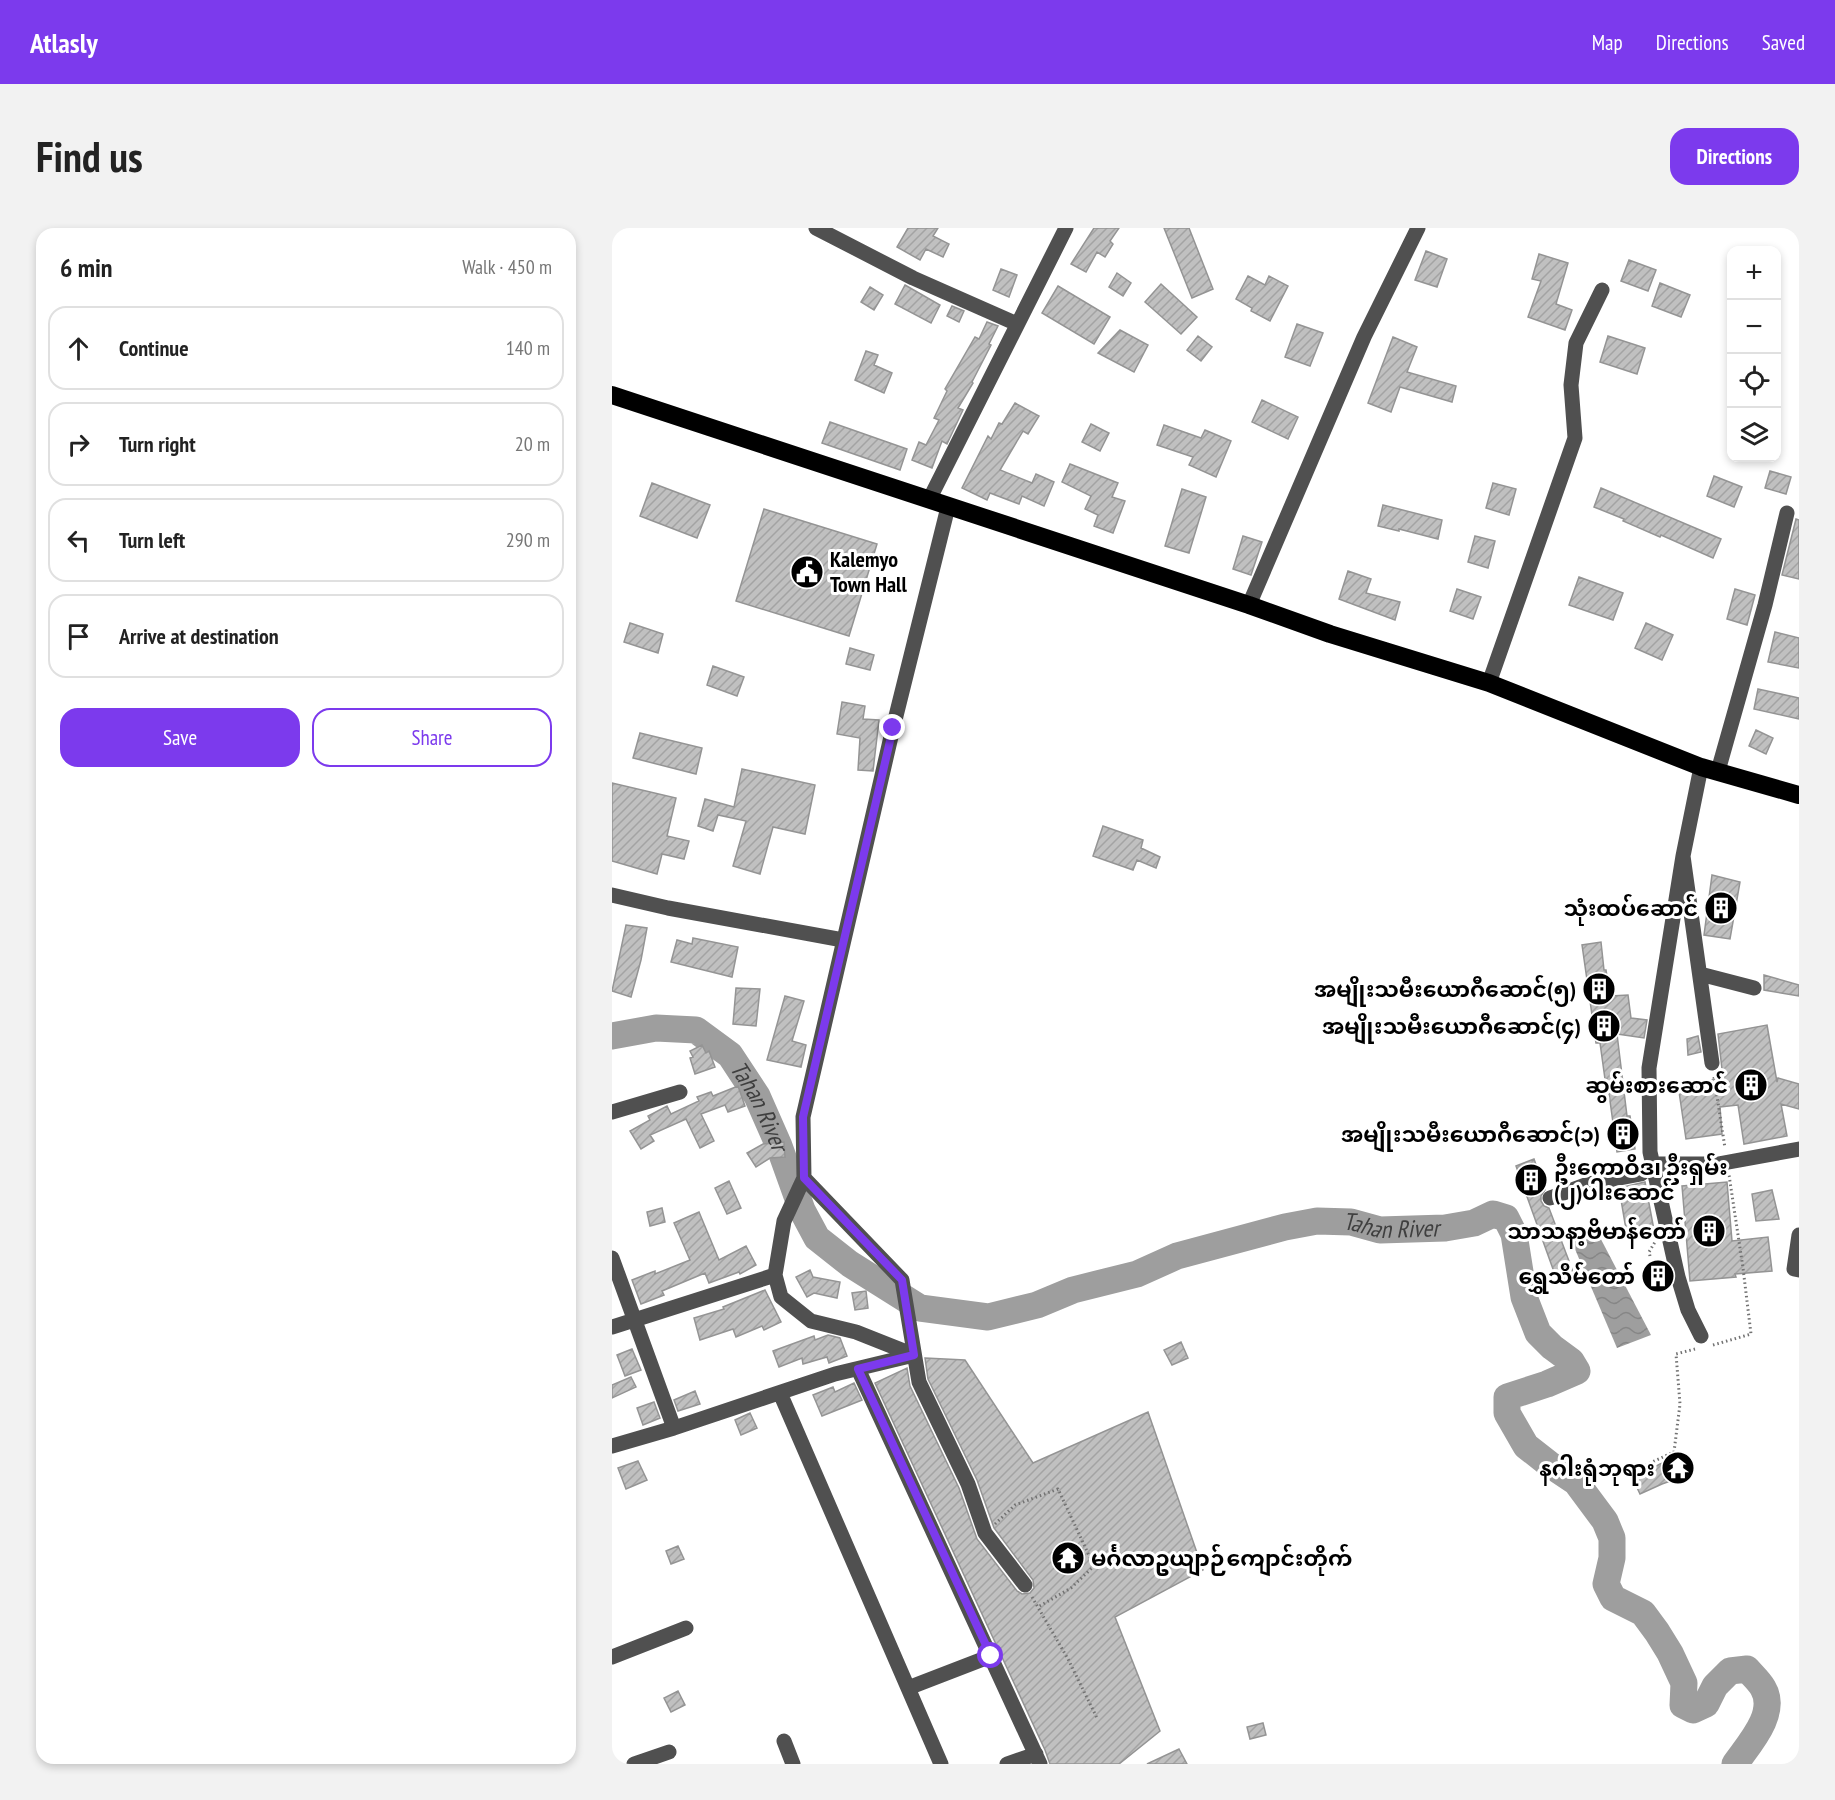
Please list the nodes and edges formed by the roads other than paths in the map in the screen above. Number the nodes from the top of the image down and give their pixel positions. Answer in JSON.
{"nodes":[{"id":1,"x":1066,"y":228,"type":"edge"},
{"id":2,"x":1418,"y":228,"type":"edge"},
{"id":3,"x":823,"y":230,"type":"edge"},
{"id":4,"x":1602,"y":290,"type":"dead end"},
{"id":5,"x":1017,"y":324,"type":"junction"},
{"id":6,"x":612,"y":395,"type":"edge"},
{"id":7,"x":929,"y":500,"type":"junction"},
{"id":8,"x":948,"y":507,"type":"junction"},
{"id":9,"x":1787,"y":513,"type":"dead end"},
{"id":10,"x":1249,"y":605,"type":"junction"},
{"id":11,"x":1489,"y":684,"type":"junction"},
{"id":12,"x":1710,"y":769,"type":"junction"},
{"id":13,"x":1799,"y":795,"type":"edge"},
{"id":14,"x":1683,"y":856,"type":"junction"},
{"id":15,"x":612,"y":896,"type":"edge"},
{"id":16,"x":843,"y":940,"type":"junction"},
{"id":17,"x":1700,"y":974,"type":"junction"},
{"id":18,"x":1754,"y":988,"type":"dead end"},
{"id":19,"x":1712,"y":1063,"type":"dead end"},
{"id":20,"x":680,"y":1092,"type":"dead end"},
{"id":21,"x":612,"y":1112,"type":"edge"},
{"id":22,"x":1799,"y":1149,"type":"edge"},
{"id":23,"x":1653,"y":1164,"type":"junction"},
{"id":24,"x":804,"y":1178,"type":"junction"},
{"id":25,"x":1550,"y":1198,"type":"dead end"},
{"id":26,"x":1799,"y":1235,"type":"edge"},
{"id":27,"x":612,"y":1258,"type":"edge"},
{"id":28,"x":1799,"y":1270,"type":"edge"},
{"id":29,"x":776,"y":1275,"type":"junction"},
{"id":30,"x":634,"y":1320,"type":"junction"},
{"id":31,"x":612,"y":1327,"type":"edge"},
{"id":32,"x":1701,"y":1344,"type":"road end"},
{"id":33,"x":914,"y":1355,"type":"junction"},
{"id":34,"x":858,"y":1369,"type":"junction"},
{"id":35,"x":780,"y":1393,"type":"junction"},
{"id":36,"x":674,"y":1428,"type":"junction"},
{"id":37,"x":612,"y":1446,"type":"edge"},
{"id":38,"x":1025,"y":1585,"type":"road end"},
{"id":39,"x":686,"y":1628,"type":"dead end"},
{"id":40,"x":991,"y":1656,"type":"junction"},
{"id":41,"x":612,"y":1657,"type":"edge"},
{"id":42,"x":908,"y":1688,"type":"junction"},
{"id":43,"x":784,"y":1741,"type":"dead end"},
{"id":44,"x":669,"y":1752,"type":"dead end"},
{"id":45,"x":1038,"y":1759,"type":"edge"},
{"id":46,"x":634,"y":1764,"type":"edge"},
{"id":47,"x":794,"y":1764,"type":"edge"},
{"id":48,"x":941,"y":1764,"type":"edge"},
{"id":49,"x":1006,"y":1764,"type":"edge"}],
"edges":[{"from":1,"to":5,"type":"street"},
{"from":2,"to":10,"type":"street"},
{"from":3,"to":5,"type":"street"},
{"from":4,"to":11,"type":"street"},
{"from":5,"to":7,"type":"street"},
{"from":6,"to":7,"type":"highway"},
{"from":7,"to":8,"type":"highway"},
{"from":8,"to":10,"type":"highway"},
{"from":8,"to":16,"type":"street"},
{"from":9,"to":12,"type":"street"},
{"from":10,"to":11,"type":"highway"},
{"from":11,"to":12,"type":"highway"},
{"from":12,"to":13,"type":"highway"},
{"from":12,"to":14,"type":"street"},
{"from":14,"to":17,"type":"street"},
{"from":14,"to":23,"type":"street"},
{"from":15,"to":16,"type":"street"},
{"from":16,"to":24,"type":"street"},
{"from":17,"to":18,"type":"street"},
{"from":17,"to":19,"type":"street"},
{"from":20,"to":21,"type":"street"},
{"from":22,"to":23,"type":"street"},
{"from":23,"to":25,"type":"street"},
{"from":23,"to":32,"type":"street"},
{"from":24,"to":29,"type":"street"},
{"from":24,"to":33,"type":"street"},
{"from":26,"to":28,"type":"street"},
{"from":27,"to":30,"type":"street"},
{"from":29,"to":30,"type":"street"},
{"from":29,"to":33,"type":"street"},
{"from":30,"to":31,"type":"street"},
{"from":30,"to":36,"type":"street"},
{"from":33,"to":34,"type":"street"},
{"from":33,"to":38,"type":"street"},
{"from":34,"to":35,"type":"street"},
{"from":34,"to":40,"type":"street"},
{"from":35,"to":36,"type":"street"},
{"from":35,"to":42,"type":"street"},
{"from":36,"to":37,"type":"street"},
{"from":39,"to":41,"type":"street"},
{"from":40,"to":42,"type":"street"},
{"from":40,"to":45,"type":"street"},
{"from":42,"to":48,"type":"street"},
{"from":43,"to":47,"type":"street"},
{"from":44,"to":46,"type":"street"},
{"from":45,"to":49,"type":"street"}]}
